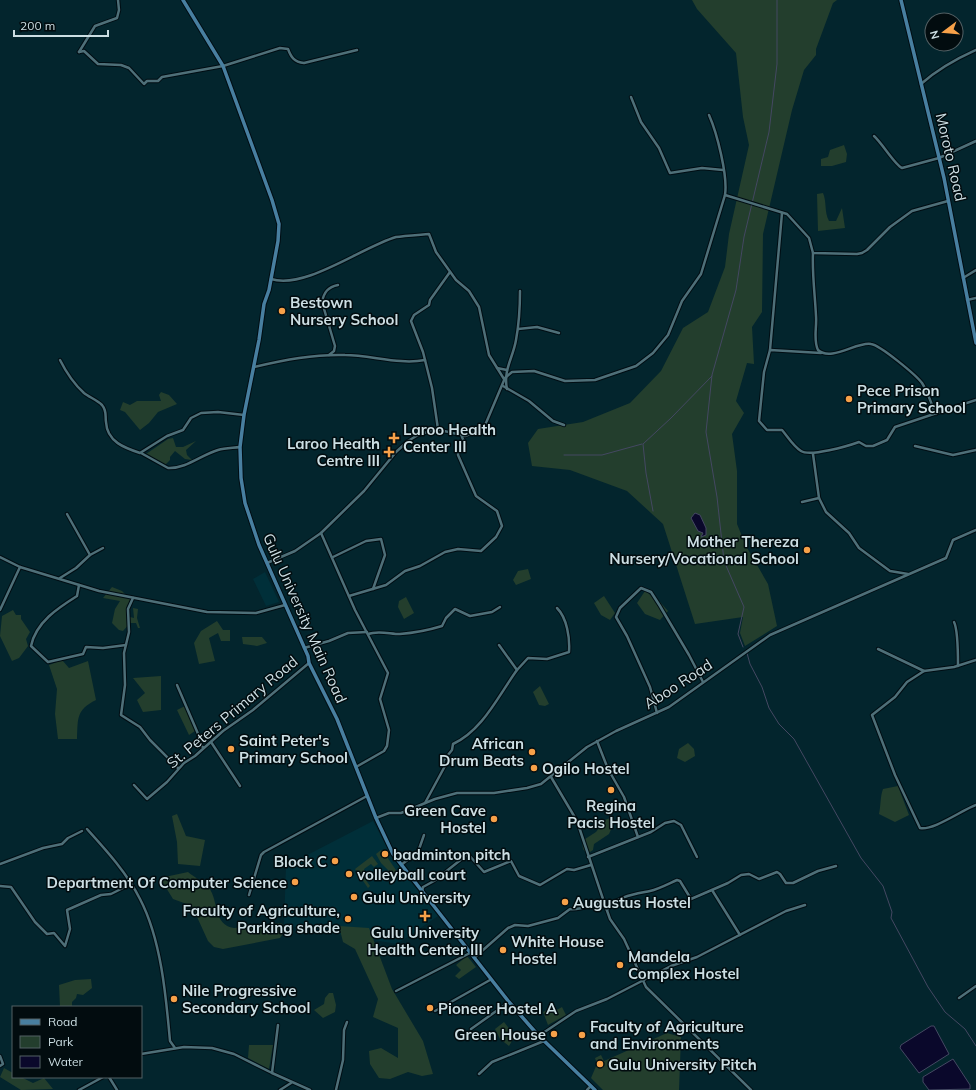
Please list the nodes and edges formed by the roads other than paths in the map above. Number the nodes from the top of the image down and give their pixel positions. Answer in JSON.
{"nodes":[{"id":1,"x":118,"y":0,"type":"edge"},
{"id":2,"x":183,"y":0,"type":"edge"},
{"id":3,"x":901,"y":0,"type":"edge"},
{"id":4,"x":357,"y":50,"type":"dead end"},
{"id":5,"x":976,"y":50,"type":"edge"},
{"id":6,"x":223,"y":66,"type":"junction"},
{"id":7,"x":921,"y":84,"type":"junction"},
{"id":8,"x":631,"y":97,"type":"dead end"},
{"id":9,"x":709,"y":115,"type":"dead end"},
{"id":10,"x":874,"y":136,"type":"dead end"},
{"id":11,"x":976,"y":141,"type":"edge"},
{"id":12,"x":939,"y":158,"type":"junction"},
{"id":13,"x":723,"y":170,"type":"junction"},
{"id":14,"x":725,"y":195,"type":"junction"},
{"id":15,"x":949,"y":201,"type":"junction"},
{"id":16,"x":782,"y":213,"type":"junction"},
{"id":17,"x":813,"y":253,"type":"junction"},
{"id":18,"x":976,"y":270,"type":"edge"},
{"id":19,"x":450,"y":272,"type":"junction"},
{"id":20,"x":271,"y":278,"type":"junction"},
{"id":21,"x":962,"y":279,"type":"junction"},
{"id":22,"x":338,"y":285,"type":"dead end"},
{"id":23,"x":520,"y":291,"type":"dead end"},
{"id":24,"x":976,"y":298,"type":"edge"},
{"id":25,"x":967,"y":300,"type":"junction"},
{"id":26,"x":518,"y":329,"type":"junction"},
{"id":27,"x":559,"y":334,"type":"dead end"},
{"id":28,"x":976,"y":341,"type":"edge"},
{"id":29,"x":770,"y":350,"type":"junction"},
{"id":30,"x":821,"y":353,"type":"junction"},
{"id":31,"x":329,"y":354,"type":"junction"},
{"id":32,"x":60,"y":360,"type":"dead end"},
{"id":33,"x":425,"y":360,"type":"junction"},
{"id":34,"x":253,"y":368,"type":"junction"},
{"id":35,"x":497,"y":368,"type":"junction"},
{"id":36,"x":507,"y":370,"type":"junction"},
{"id":37,"x":505,"y":379,"type":"junction"},
{"id":38,"x":502,"y":386,"type":"junction"},
{"id":39,"x":507,"y":389,"type":"junction"},
{"id":40,"x":976,"y":400,"type":"edge"},
{"id":41,"x":244,"y":414,"type":"junction"},
{"id":42,"x":936,"y":414,"type":"junction"},
{"id":43,"x":564,"y":425,"type":"dead end"},
{"id":44,"x":438,"y":429,"type":"junction"},
{"id":45,"x":462,"y":437,"type":"junction"},
{"id":46,"x":915,"y":446,"type":"dead end"},
{"id":47,"x":240,"y":447,"type":"junction"},
{"id":48,"x":976,"y":450,"type":"edge"},
{"id":49,"x":140,"y":453,"type":"junction"},
{"id":50,"x":813,"y":454,"type":"junction"},
{"id":51,"x":819,"y":498,"type":"junction"},
{"id":52,"x":802,"y":502,"type":"dead end"},
{"id":53,"x":67,"y":514,"type":"dead end"},
{"id":54,"x":976,"y":530,"type":"edge"},
{"id":55,"x":321,"y":533,"type":"junction"},
{"id":56,"x":103,"y":548,"type":"dead end"},
{"id":57,"x":90,"y":555,"type":"junction"},
{"id":58,"x":0,"y":557,"type":"edge"},
{"id":59,"x":333,"y":557,"type":"junction"},
{"id":60,"x":267,"y":563,"type":"junction"},
{"id":61,"x":20,"y":567,"type":"junction"},
{"id":62,"x":908,"y":574,"type":"junction"},
{"id":63,"x":60,"y":578,"type":"junction"},
{"id":64,"x":80,"y":585,"type":"junction"},
{"id":65,"x":373,"y":589,"type":"junction"},
{"id":66,"x":349,"y":596,"type":"junction"},
{"id":67,"x":133,"y":598,"type":"junction"},
{"id":68,"x":285,"y":604,"type":"junction"},
{"id":69,"x":500,"y":607,"type":"dead end"},
{"id":70,"x":557,"y":608,"type":"dead end"},
{"id":71,"x":0,"y":610,"type":"edge"},
{"id":72,"x":954,"y":622,"type":"dead end"},
{"id":73,"x":368,"y":633,"type":"junction"},
{"id":74,"x":126,"y":645,"type":"junction"},
{"id":75,"x":499,"y":645,"type":"dead end"},
{"id":76,"x":304,"y":648,"type":"junction"},
{"id":77,"x":878,"y":649,"type":"dead end"},
{"id":78,"x":976,"y":660,"type":"edge"},
{"id":79,"x":309,"y":663,"type":"junction"},
{"id":80,"x":958,"y":666,"type":"junction"},
{"id":81,"x":516,"y":670,"type":"junction"},
{"id":82,"x":924,"y":671,"type":"junction"},
{"id":83,"x":703,"y":682,"type":"junction"},
{"id":84,"x":177,"y":685,"type":"dead end"},
{"id":85,"x":657,"y":713,"type":"junction"},
{"id":86,"x":597,"y":741,"type":"junction"},
{"id":87,"x":210,"y":742,"type":"junction"},
{"id":88,"x":203,"y":747,"type":"junction"},
{"id":89,"x":356,"y":767,"type":"junction"},
{"id":90,"x":178,"y":768,"type":"junction"},
{"id":91,"x":551,"y":778,"type":"junction"},
{"id":92,"x":134,"y":785,"type":"dead end"},
{"id":93,"x":240,"y":786,"type":"dead end"},
{"id":94,"x":367,"y":796,"type":"junction"},
{"id":95,"x":425,"y":803,"type":"junction"},
{"id":96,"x":976,"y":805,"type":"edge"},
{"id":97,"x":376,"y":818,"type":"junction"},
{"id":98,"x":87,"y":829,"type":"dead end"},
{"id":99,"x":82,"y":831,"type":"dead end"},
{"id":100,"x":424,"y":835,"type":"dead end"},
{"id":101,"x":638,"y":837,"type":"junction"},
{"id":102,"x":588,"y":857,"type":"junction"},
{"id":103,"x":697,"y":857,"type":"dead end"},
{"id":104,"x":0,"y":864,"type":"edge"},
{"id":105,"x":400,"y":865,"type":"junction"},
{"id":106,"x":591,"y":865,"type":"junction"},
{"id":107,"x":836,"y":866,"type":"dead end"},
{"id":108,"x":130,"y":884,"type":"junction"},
{"id":109,"x":0,"y":886,"type":"edge"},
{"id":110,"x":712,"y":890,"type":"junction"},
{"id":111,"x":422,"y":893,"type":"junction"},
{"id":112,"x":249,"y":895,"type":"dead end"},
{"id":113,"x":604,"y":902,"type":"junction"},
{"id":114,"x":805,"y":906,"type":"dead end"},
{"id":115,"x":607,"y":911,"type":"junction"},
{"id":116,"x":740,"y":935,"type":"junction"},
{"id":117,"x":470,"y":953,"type":"junction"},
{"id":118,"x":474,"y":958,"type":"junction"},
{"id":119,"x":490,"y":980,"type":"junction"},
{"id":120,"x":642,"y":981,"type":"junction"},
{"id":121,"x":976,"y":986,"type":"edge"},
{"id":122,"x":396,"y":991,"type":"dead end"},
{"id":123,"x":959,"y":998,"type":"dead end"},
{"id":124,"x":509,"y":1002,"type":"junction"},
{"id":125,"x":435,"y":1012,"type":"dead end"},
{"id":126,"x":347,"y":1022,"type":"dead end"},
{"id":127,"x":278,"y":1025,"type":"dead end"},
{"id":128,"x":471,"y":1029,"type":"dead end"},
{"id":129,"x":537,"y":1034,"type":"junction"},
{"id":130,"x":170,"y":1041,"type":"junction"},
{"id":131,"x":545,"y":1041,"type":"junction"},
{"id":132,"x":175,"y":1048,"type":"junction"},
{"id":133,"x":166,"y":1049,"type":"junction"},
{"id":134,"x":142,"y":1055,"type":"edge"},
{"id":135,"x":0,"y":1056,"type":"edge"},
{"id":136,"x":0,"y":1066,"type":"edge"},
{"id":137,"x":272,"y":1074,"type":"junction"},
{"id":138,"x":479,"y":1074,"type":"dead end"},
{"id":139,"x":101,"y":1078,"type":"edge"},
{"id":140,"x":110,"y":1078,"type":"edge"},
{"id":141,"x":291,"y":1082,"type":"junction"},
{"id":142,"x":591,"y":1086,"type":"junction"},
{"id":143,"x":79,"y":1090,"type":"edge"},
{"id":144,"x":117,"y":1090,"type":"edge"},
{"id":145,"x":280,"y":1090,"type":"edge"},
{"id":146,"x":310,"y":1090,"type":"edge"},
{"id":147,"x":336,"y":1090,"type":"edge"},
{"id":148,"x":586,"y":1090,"type":"edge"},
{"id":149,"x":595,"y":1090,"type":"edge"},
{"id":150,"x":751,"y":1090,"type":"edge"}],
"edges":[{"from":1,"to":6,"type":"street"},
{"from":2,"to":6,"type":"street","name":"Gulu University Main Road"},
{"from":3,"to":7,"type":"street","name":"Moroto Road"},
{"from":4,"to":6,"type":"street"},
{"from":5,"to":7,"type":"street"},
{"from":6,"to":20,"type":"street","name":"Gulu University Main Road"},
{"from":7,"to":12,"type":"street","name":"Moroto Road"},
{"from":8,"to":13,"type":"street"},
{"from":9,"to":13,"type":"street"},
{"from":10,"to":12,"type":"street"},
{"from":11,"to":12,"type":"street"},
{"from":12,"to":15,"type":"street","name":"Moroto Road"},
{"from":13,"to":14,"type":"street"},
{"from":14,"to":16,"type":"street"},
{"from":14,"to":37,"type":"street"},
{"from":15,"to":17,"type":"street"},
{"from":15,"to":21,"type":"street","name":"Moroto Road"},
{"from":16,"to":17,"type":"street"},
{"from":16,"to":29,"type":"street"},
{"from":17,"to":30,"type":"street"},
{"from":18,"to":21,"type":"street"},
{"from":19,"to":20,"type":"street"},
{"from":19,"to":33,"type":"street"},
{"from":19,"to":35,"type":"street"},
{"from":20,"to":34,"type":"street","name":"Gulu University Main Road"},
{"from":21,"to":25,"type":"street","name":"Moroto Road"},
{"from":22,"to":31,"type":"street"},
{"from":23,"to":26,"type":"street"},
{"from":24,"to":25,"type":"street"},
{"from":25,"to":28,"type":"street","name":"Moroto Road"},
{"from":26,"to":27,"type":"street"},
{"from":26,"to":36,"type":"street"},
{"from":29,"to":30,"type":"street"},
{"from":29,"to":50,"type":"street"},
{"from":30,"to":42,"type":"street"},
{"from":31,"to":33,"type":"street"},
{"from":31,"to":34,"type":"street"},
{"from":32,"to":49,"type":"street"},
{"from":33,"to":44,"type":"street"},
{"from":34,"to":41,"type":"street","name":"Gulu University Main Road"},
{"from":35,"to":36,"type":"street"},
{"from":35,"to":37,"type":"street"},
{"from":36,"to":37,"type":"street"},
{"from":37,"to":38,"type":"street"},
{"from":37,"to":39,"type":"street"},
{"from":38,"to":39,"type":"street"},
{"from":38,"to":45,"type":"street"},
{"from":39,"to":43,"type":"street"},
{"from":40,"to":42,"type":"street"},
{"from":41,"to":47,"type":"street","name":"Gulu University Main Road"},
{"from":41,"to":49,"type":"street"},
{"from":42,"to":50,"type":"street"},
{"from":44,"to":45,"type":"street"},
{"from":44,"to":55,"type":"street"},
{"from":45,"to":65,"type":"street"},
{"from":46,"to":48,"type":"street"},
{"from":47,"to":49,"type":"street"},
{"from":47,"to":60,"type":"street","name":"Gulu University Main Road"},
{"from":50,"to":51,"type":"street"},
{"from":51,"to":52,"type":"street"},
{"from":51,"to":62,"type":"street"},
{"from":53,"to":57,"type":"street"},
{"from":54,"to":62,"type":"street","name":"Aboo Road"},
{"from":55,"to":59,"type":"street"},
{"from":55,"to":60,"type":"street"},
{"from":56,"to":57,"type":"street"},
{"from":57,"to":63,"type":"street"},
{"from":58,"to":61,"type":"street"},
{"from":59,"to":65,"type":"street"},
{"from":59,"to":66,"type":"street"},
{"from":60,"to":68,"type":"street","name":"Gulu University Main Road"},
{"from":61,"to":63,"type":"street"},
{"from":61,"to":71,"type":"street"},
{"from":62,"to":83,"type":"street","name":"Aboo Road"},
{"from":63,"to":64,"type":"street"},
{"from":64,"to":67,"type":"street"},
{"from":64,"to":74,"type":"street"},
{"from":65,"to":66,"type":"street"},
{"from":66,"to":73,"type":"street"},
{"from":67,"to":68,"type":"street"},
{"from":67,"to":74,"type":"street"},
{"from":68,"to":76,"type":"street","name":"Gulu University Main Road"},
{"from":69,"to":73,"type":"street"},
{"from":70,"to":81,"type":"street"},
{"from":72,"to":80,"type":"street"},
{"from":73,"to":76,"type":"street"},
{"from":73,"to":89,"type":"street"},
{"from":74,"to":90,"type":"street"},
{"from":75,"to":81,"type":"street"},
{"from":76,"to":79,"type":"street","name":"Gulu University Main Road"},
{"from":77,"to":82,"type":"street"},
{"from":78,"to":80,"type":"street"},
{"from":79,"to":87,"type":"street","name":"St. Peters Primary Road"},
{"from":79,"to":89,"type":"street","name":"Gulu University Main Road"},
{"from":80,"to":82,"type":"street"},
{"from":81,"to":95,"type":"street"},
{"from":82,"to":96,"type":"street"},
{"from":83,"to":85,"type":"street","name":"Aboo Road"},
{"from":83,"to":85,"type":"street"},
{"from":84,"to":88,"type":"street"},
{"from":85,"to":86,"type":"street","name":"Aboo Road"},
{"from":86,"to":91,"type":"street","name":"Aboo Road"},
{"from":86,"to":101,"type":"street"},
{"from":87,"to":88,"type":"street","name":"St. Peters Primary Road"},
{"from":87,"to":93,"type":"street"},
{"from":88,"to":90,"type":"street","name":"St. Peters Primary Road"},
{"from":89,"to":94,"type":"street","name":"Gulu University Main Road"},
{"from":90,"to":92,"type":"street","name":"St. Peters Primary Road"},
{"from":91,"to":95,"type":"street","name":"Aboo Road"},
{"from":91,"to":102,"type":"street"},
{"from":94,"to":97,"type":"street","name":"Gulu University Main Road"},
{"from":94,"to":112,"type":"street"},
{"from":95,"to":97,"type":"street","name":"Aboo Road"},
{"from":97,"to":105,"type":"street","name":"Gulu University Main Road"},
{"from":98,"to":108,"type":"street"},
{"from":99,"to":104,"type":"street"},
{"from":100,"to":105,"type":"street"},
{"from":101,"to":102,"type":"street"},
{"from":101,"to":103,"type":"street"},
{"from":102,"to":106,"type":"street"},
{"from":105,"to":111,"type":"street","name":"Gulu University Main Road"},
{"from":106,"to":111,"type":"street"},
{"from":106,"to":113,"type":"street"},
{"from":107,"to":110,"type":"street"},
{"from":108,"to":109,"type":"street"},
{"from":108,"to":130,"type":"street"},
{"from":110,"to":115,"type":"street"},
{"from":110,"to":116,"type":"street"},
{"from":111,"to":117,"type":"street","name":"Gulu University Main Road"},
{"from":113,"to":115,"type":"street"},
{"from":113,"to":118,"type":"street"},
{"from":114,"to":116,"type":"street"},
{"from":115,"to":120,"type":"street"},
{"from":116,"to":120,"type":"street"},
{"from":117,"to":118,"type":"street","name":"Gulu University Main Road"},
{"from":117,"to":122,"type":"street"},
{"from":118,"to":119,"type":"street","name":"Gulu University Main Road"},
{"from":119,"to":124,"type":"street","name":"Gulu University Main Road"},
{"from":119,"to":125,"type":"street"},
{"from":120,"to":129,"type":"street"},
{"from":120,"to":150,"type":"street"},
{"from":121,"to":123,"type":"street"},
{"from":124,"to":128,"type":"street"},
{"from":124,"to":129,"type":"street","name":"Gulu University Main Road"},
{"from":126,"to":147,"type":"street"},
{"from":127,"to":137,"type":"street"},
{"from":129,"to":131,"type":"street","name":"Gulu University Main Road"},
{"from":130,"to":132,"type":"street"},
{"from":130,"to":133,"type":"street"},
{"from":131,"to":138,"type":"street"},
{"from":131,"to":142,"type":"street","name":"Gulu University Main Road"},
{"from":132,"to":133,"type":"street"},
{"from":132,"to":137,"type":"street"},
{"from":133,"to":134,"type":"street"},
{"from":135,"to":136,"type":"street"},
{"from":137,"to":141,"type":"street"},
{"from":139,"to":143,"type":"street"},
{"from":140,"to":144,"type":"street"},
{"from":141,"to":145,"type":"street"},
{"from":141,"to":146,"type":"street"},
{"from":142,"to":148,"type":"street"},
{"from":142,"to":149,"type":"street","name":"Gulu University Main Road"}]}
